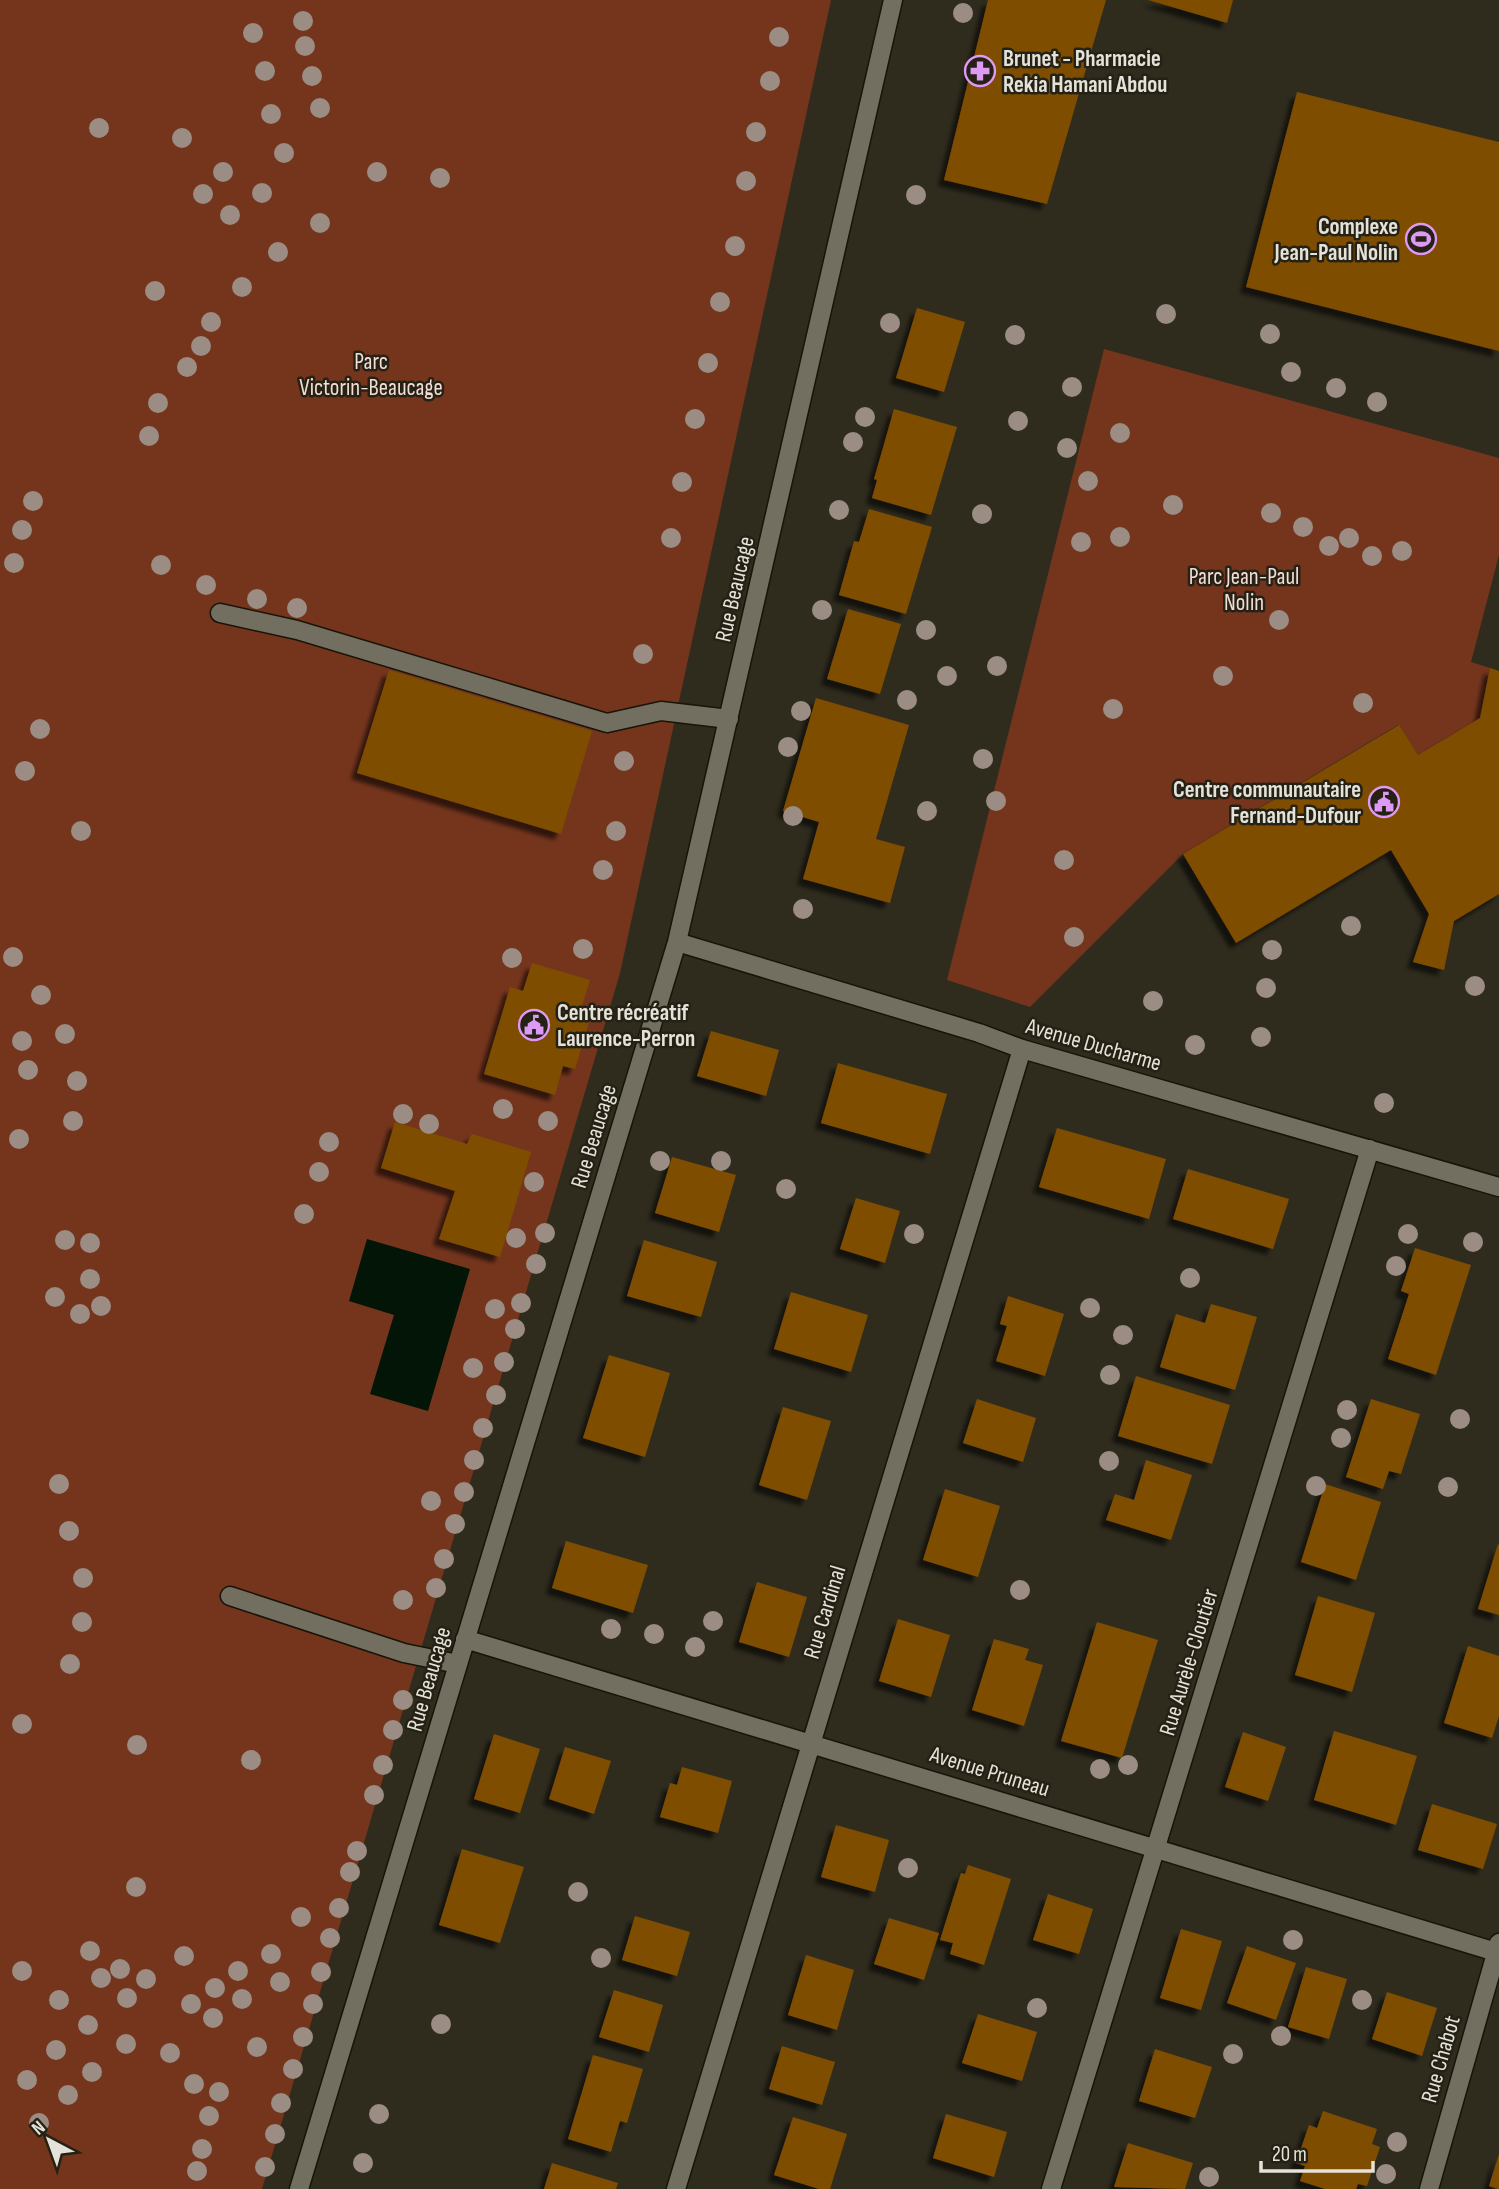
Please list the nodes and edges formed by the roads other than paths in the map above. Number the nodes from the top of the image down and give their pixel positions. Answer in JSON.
{"nodes":[{"id":1,"x":893,"y":0,"type":"edge"},
{"id":2,"x":220,"y":613,"type":"dead end"},
{"id":3,"x":729,"y":719,"type":"junction"},
{"id":4,"x":677,"y":942,"type":"junction"},
{"id":5,"x":1022,"y":1049,"type":"junction"},
{"id":6,"x":1370,"y":1149,"type":"junction"},
{"id":7,"x":1499,"y":1187,"type":"edge"},
{"id":8,"x":230,"y":1596,"type":"dead end"},
{"id":9,"x":465,"y":1639,"type":"junction"},
{"id":10,"x":458,"y":1664,"type":"junction"},
{"id":11,"x":810,"y":1742,"type":"junction"},
{"id":12,"x":1157,"y":1847,"type":"junction"},
{"id":13,"x":1498,"y":1949,"type":"edge"},
{"id":14,"x":299,"y":2189,"type":"edge"},
{"id":15,"x":676,"y":2189,"type":"edge"},
{"id":16,"x":1051,"y":2189,"type":"edge"},
{"id":17,"x":1429,"y":2189,"type":"edge"}],
"edges":[{"from":1,"to":3,"type":"street","name":"Rue Beaucage"},
{"from":2,"to":3,"type":"street"},
{"from":3,"to":4,"type":"street","name":"Rue Beaucage"},
{"from":4,"to":5,"type":"street","name":"Avenue Ducharme"},
{"from":4,"to":9,"type":"street","name":"Rue Beaucage"},
{"from":5,"to":6,"type":"street","name":"Avenue Ducharme"},
{"from":5,"to":11,"type":"street","name":"Rue Cardinal"},
{"from":6,"to":7,"type":"street","name":"Avenue Ducharme"},
{"from":6,"to":12,"type":"street","name":"Rue Aurèle-Cloutier"},
{"from":8,"to":10,"type":"street"},
{"from":9,"to":10,"type":"street","name":"Rue Beaucage"},
{"from":9,"to":11,"type":"street","name":"Avenue Pruneau"},
{"from":10,"to":14,"type":"street","name":"Rue Beaucage"},
{"from":11,"to":12,"type":"street","name":"Avenue Pruneau"},
{"from":11,"to":15,"type":"street","name":"Rue Cardinal"},
{"from":12,"to":13,"type":"street","name":"Avenue Pruneau"},
{"from":12,"to":16,"type":"street","name":"Rue Aurèle-Cloutier"},
{"from":13,"to":17,"type":"street","name":"Rue Chabot"}]}
